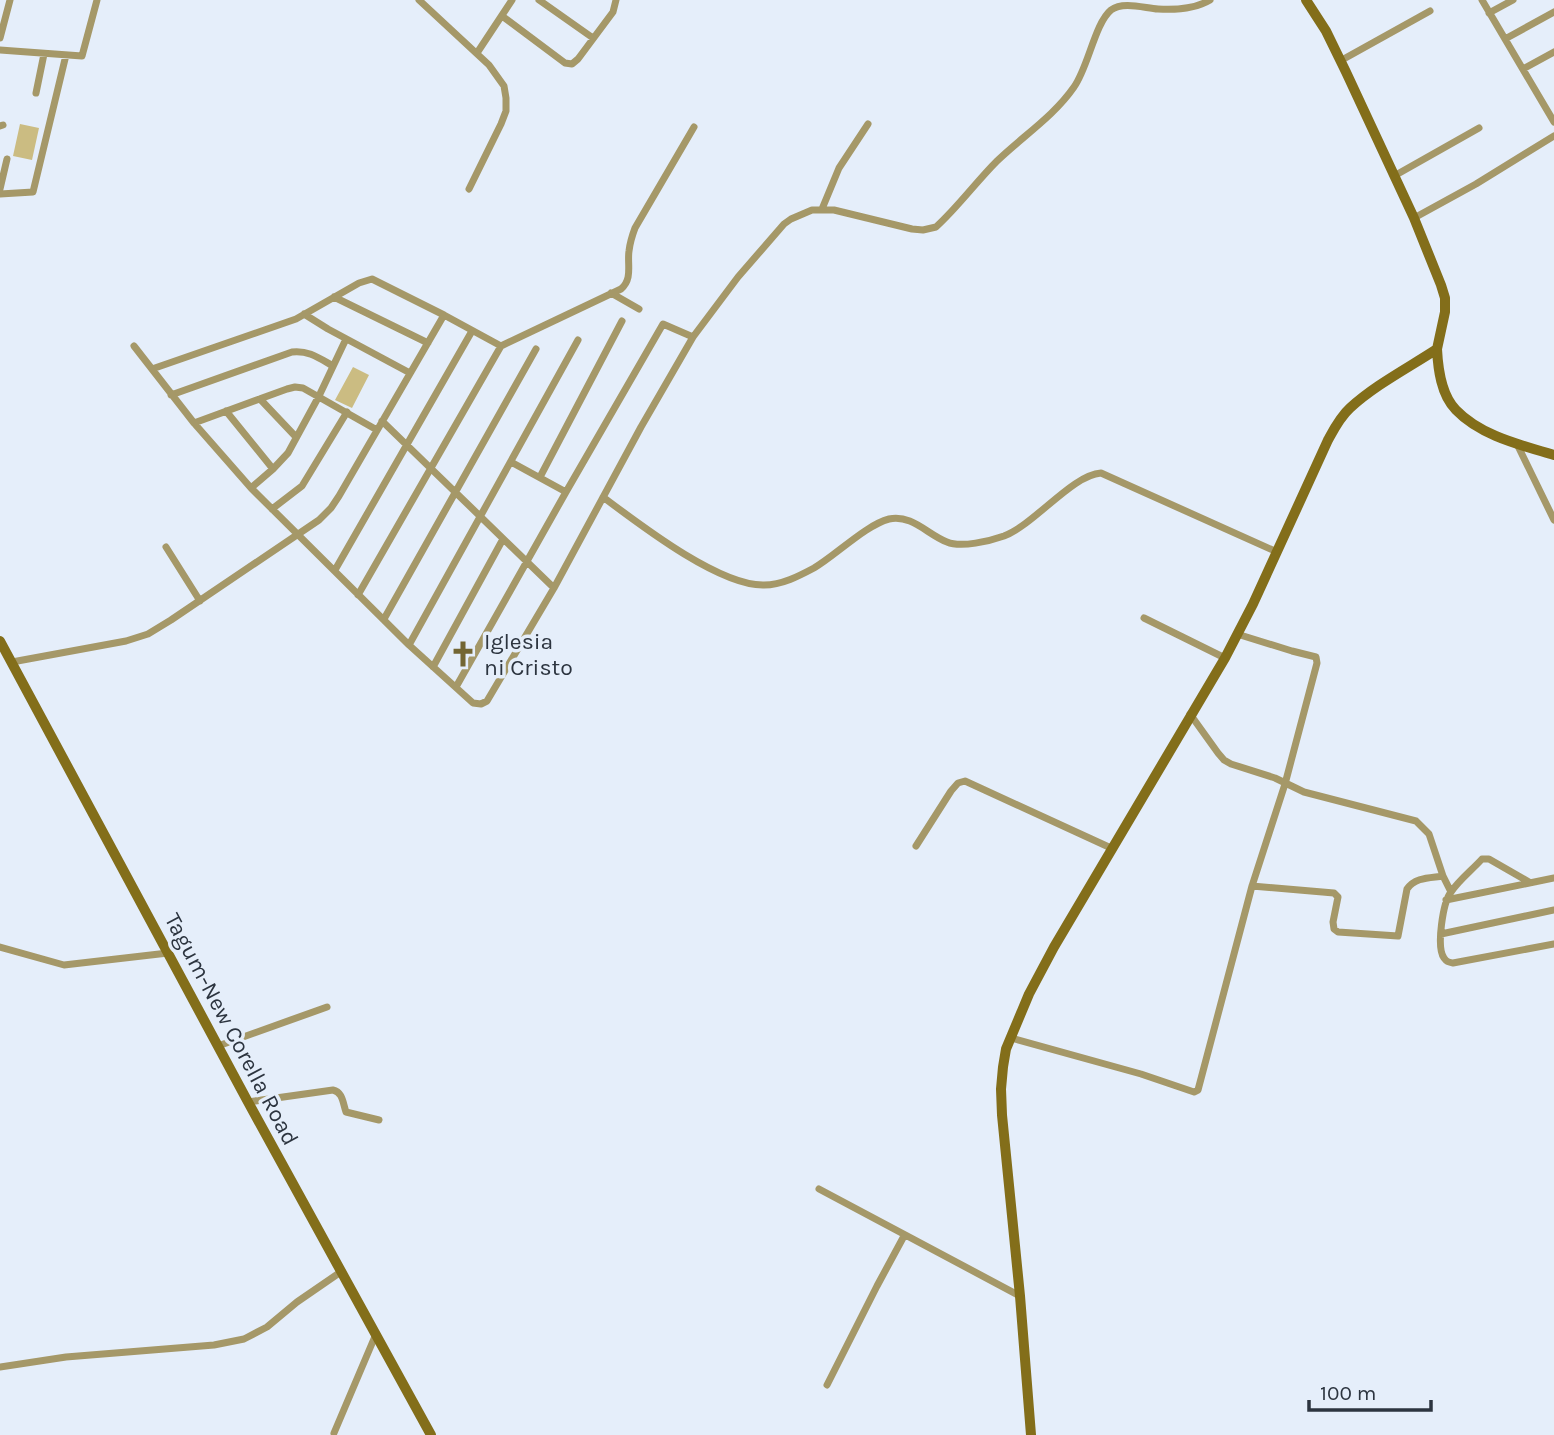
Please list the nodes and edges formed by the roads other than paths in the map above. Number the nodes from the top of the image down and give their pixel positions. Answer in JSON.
{"nodes":[{"id":1,"x":10,"y":0,"type":"edge"},
{"id":2,"x":97,"y":0,"type":"edge"},
{"id":3,"x":419,"y":0,"type":"edge"},
{"id":4,"x":512,"y":0,"type":"edge"},
{"id":5,"x":538,"y":0,"type":"edge"},
{"id":6,"x":616,"y":0,"type":"edge"},
{"id":7,"x":1210,"y":0,"type":"edge"},
{"id":8,"x":1306,"y":0,"type":"edge"},
{"id":9,"x":1482,"y":0,"type":"edge"},
{"id":10,"x":1513,"y":0,"type":"edge"},
{"id":11,"x":1430,"y":11,"type":"dead end"},
{"id":12,"x":1554,"y":12,"type":"edge"},
{"id":13,"x":1489,"y":13,"type":"junction"},
{"id":14,"x":502,"y":16,"type":"junction"},
{"id":15,"x":0,"y":38,"type":"edge"},
{"id":16,"x":593,"y":38,"type":"junction"},
{"id":17,"x":1505,"y":39,"type":"junction"},
{"id":18,"x":0,"y":50,"type":"edge"},
{"id":19,"x":1554,"y":52,"type":"edge"},
{"id":20,"x":477,"y":53,"type":"junction"},
{"id":21,"x":44,"y":54,"type":"junction"},
{"id":22,"x":66,"y":55,"type":"junction"},
{"id":23,"x":1340,"y":61,"type":"junction"},
{"id":24,"x":1523,"y":69,"type":"junction"},
{"id":25,"x":36,"y":93,"type":"dead end"},
{"id":26,"x":1554,"y":122,"type":"edge"},
{"id":27,"x":868,"y":124,"type":"dead end"},
{"id":28,"x":694,"y":127,"type":"dead end"},
{"id":29,"x":1479,"y":128,"type":"dead end"},
{"id":30,"x":1554,"y":136,"type":"edge"},
{"id":31,"x":7,"y":159,"type":"dead end"},
{"id":32,"x":1394,"y":176,"type":"junction"},
{"id":33,"x":469,"y":189,"type":"dead end"},
{"id":34,"x":0,"y":191,"type":"edge"},
{"id":35,"x":821,"y":209,"type":"junction"},
{"id":36,"x":1414,"y":218,"type":"junction"},
{"id":37,"x":611,"y":293,"type":"junction"},
{"id":38,"x":334,"y":297,"type":"junction"},
{"id":39,"x":639,"y":309,"type":"dead end"},
{"id":40,"x":304,"y":314,"type":"junction"},
{"id":41,"x":444,"y":315,"type":"junction"},
{"id":42,"x":622,"y":321,"type":"dead end"},
{"id":43,"x":472,"y":331,"type":"junction"},
{"id":44,"x":693,"y":337,"type":"junction"},
{"id":45,"x":346,"y":339,"type":"junction"},
{"id":46,"x":578,"y":340,"type":"dead end"},
{"id":47,"x":428,"y":343,"type":"junction"},
{"id":48,"x":134,"y":346,"type":"dead end"},
{"id":49,"x":501,"y":346,"type":"junction"},
{"id":50,"x":536,"y":349,"type":"dead end"},
{"id":51,"x":1437,"y":349,"type":"junction"},
{"id":52,"x":332,"y":366,"type":"junction"},
{"id":53,"x":152,"y":369,"type":"junction"},
{"id":54,"x":410,"y":373,"type":"junction"},
{"id":55,"x":171,"y":395,"type":"junction"},
{"id":56,"x":319,"y":396,"type":"junction"},
{"id":57,"x":260,"y":399,"type":"junction"},
{"id":58,"x":226,"y":411,"type":"junction"},
{"id":59,"x":347,"y":412,"type":"junction"},
{"id":60,"x":383,"y":421,"type":"junction"},
{"id":61,"x":194,"y":423,"type":"junction"},
{"id":62,"x":377,"y":430,"type":"junction"},
{"id":63,"x":296,"y":437,"type":"junction"},
{"id":64,"x":1517,"y":444,"type":"junction"},
{"id":65,"x":407,"y":445,"type":"junction"},
{"id":66,"x":1554,"y":456,"type":"edge"},
{"id":67,"x":511,"y":462,"type":"junction"},
{"id":68,"x":431,"y":468,"type":"junction"},
{"id":69,"x":273,"y":469,"type":"junction"},
{"id":70,"x":540,"y":477,"type":"junction"},
{"id":71,"x":251,"y":488,"type":"junction"},
{"id":72,"x":455,"y":492,"type":"junction"},
{"id":73,"x":566,"y":492,"type":"junction"},
{"id":74,"x":603,"y":498,"type":"junction"},
{"id":75,"x":272,"y":509,"type":"junction"},
{"id":76,"x":481,"y":517,"type":"junction"},
{"id":77,"x":1554,"y":520,"type":"edge"},
{"id":78,"x":298,"y":534,"type":"junction"},
{"id":79,"x":503,"y":539,"type":"junction"},
{"id":80,"x":166,"y":547,"type":"dead end"},
{"id":81,"x":1277,"y":552,"type":"junction"},
{"id":82,"x":527,"y":562,"type":"junction"},
{"id":83,"x":335,"y":570,"type":"junction"},
{"id":84,"x":554,"y":588,"type":"junction"},
{"id":85,"x":358,"y":595,"type":"junction"},
{"id":86,"x":200,"y":601,"type":"junction"},
{"id":87,"x":1144,"y":618,"type":"dead end"},
{"id":88,"x":384,"y":619,"type":"junction"},
{"id":89,"x":1237,"y":634,"type":"junction"},
{"id":90,"x":0,"y":641,"type":"edge"},
{"id":91,"x":409,"y":645,"type":"junction"},
{"id":92,"x":1225,"y":657,"type":"junction"},
{"id":93,"x":12,"y":662,"type":"junction"},
{"id":94,"x":433,"y":667,"type":"junction"},
{"id":95,"x":456,"y":687,"type":"junction"},
{"id":96,"x":1190,"y":714,"type":"junction"},
{"id":97,"x":1285,"y":785,"type":"junction"},
{"id":98,"x":916,"y":846,"type":"dead end"},
{"id":99,"x":1111,"y":848,"type":"junction"},
{"id":100,"x":1443,"y":876,"type":"junction"},
{"id":101,"x":1554,"y":877,"type":"edge"},
{"id":102,"x":1529,"y":882,"type":"junction"},
{"id":103,"x":1252,"y":886,"type":"junction"},
{"id":104,"x":1451,"y":892,"type":"junction"},
{"id":105,"x":1446,"y":900,"type":"junction"},
{"id":106,"x":1554,"y":910,"type":"edge"},
{"id":107,"x":1441,"y":934,"type":"junction"},
{"id":108,"x":1554,"y":944,"type":"edge"},
{"id":109,"x":0,"y":947,"type":"edge"},
{"id":110,"x":168,"y":953,"type":"junction"},
{"id":111,"x":327,"y":1007,"type":"dead end"},
{"id":112,"x":1011,"y":1038,"type":"junction"},
{"id":113,"x":218,"y":1046,"type":"junction"},
{"id":114,"x":248,"y":1102,"type":"junction"},
{"id":115,"x":379,"y":1120,"type":"dead end"},
{"id":116,"x":819,"y":1189,"type":"dead end"},
{"id":117,"x":904,"y":1236,"type":"junction"},
{"id":118,"x":342,"y":1271,"type":"junction"},
{"id":119,"x":1020,"y":1296,"type":"junction"},
{"id":120,"x":376,"y":1334,"type":"junction"},
{"id":121,"x":0,"y":1367,"type":"edge"},
{"id":122,"x":827,"y":1385,"type":"dead end"},
{"id":123,"x":334,"y":1433,"type":"dead end"},
{"id":124,"x":430,"y":1435,"type":"edge"},
{"id":125,"x":1031,"y":1435,"type":"edge"}],
"edges":[{"from":1,"to":15,"type":"street"},
{"from":2,"to":22,"type":"street"},
{"from":3,"to":20,"type":"street"},
{"from":4,"to":14,"type":"street"},
{"from":5,"to":16,"type":"street"},
{"from":6,"to":16,"type":"street"},
{"from":7,"to":35,"type":"street"},
{"from":8,"to":23,"type":"street"},
{"from":9,"to":13,"type":"street"},
{"from":10,"to":13,"type":"street"},
{"from":11,"to":23,"type":"street"},
{"from":12,"to":17,"type":"street"},
{"from":13,"to":17,"type":"street"},
{"from":14,"to":16,"type":"street"},
{"from":14,"to":20,"type":"street"},
{"from":17,"to":24,"type":"street"},
{"from":18,"to":21,"type":"street"},
{"from":19,"to":24,"type":"street"},
{"from":20,"to":33,"type":"street"},
{"from":21,"to":22,"type":"street"},
{"from":21,"to":25,"type":"street"},
{"from":22,"to":34,"type":"street"},
{"from":23,"to":32,"type":"street"},
{"from":24,"to":26,"type":"street"},
{"from":27,"to":35,"type":"street"},
{"from":28,"to":37,"type":"street"},
{"from":29,"to":32,"type":"street"},
{"from":30,"to":36,"type":"street"},
{"from":31,"to":34,"type":"street"},
{"from":32,"to":36,"type":"street"},
{"from":35,"to":44,"type":"street"},
{"from":36,"to":51,"type":"street"},
{"from":37,"to":39,"type":"street"},
{"from":37,"to":49,"type":"street"},
{"from":38,"to":40,"type":"street"},
{"from":38,"to":41,"type":"street"},
{"from":38,"to":47,"type":"street"},
{"from":40,"to":45,"type":"street"},
{"from":40,"to":53,"type":"street"},
{"from":41,"to":43,"type":"street"},
{"from":41,"to":47,"type":"street"},
{"from":42,"to":70,"type":"street"},
{"from":43,"to":49,"type":"street"},
{"from":43,"to":65,"type":"street"},
{"from":44,"to":73,"type":"street"},
{"from":44,"to":74,"type":"street"},
{"from":45,"to":52,"type":"street"},
{"from":45,"to":54,"type":"street"},
{"from":46,"to":67,"type":"street"},
{"from":47,"to":54,"type":"street"},
{"from":48,"to":53,"type":"street"},
{"from":49,"to":68,"type":"street"},
{"from":50,"to":72,"type":"street"},
{"from":51,"to":64,"type":"street"},
{"from":51,"to":81,"type":"street"},
{"from":52,"to":55,"type":"street"},
{"from":52,"to":56,"type":"street"},
{"from":53,"to":55,"type":"street"},
{"from":54,"to":60,"type":"street"},
{"from":55,"to":61,"type":"street"},
{"from":56,"to":57,"type":"street"},
{"from":56,"to":59,"type":"street"},
{"from":56,"to":63,"type":"street"},
{"from":57,"to":58,"type":"street"},
{"from":57,"to":63,"type":"street"},
{"from":58,"to":61,"type":"street"},
{"from":58,"to":69,"type":"street"},
{"from":59,"to":62,"type":"street"},
{"from":59,"to":75,"type":"street"},
{"from":60,"to":62,"type":"street"},
{"from":60,"to":65,"type":"street"},
{"from":61,"to":71,"type":"street"},
{"from":62,"to":78,"type":"street"},
{"from":63,"to":69,"type":"street"},
{"from":64,"to":66,"type":"street"},
{"from":64,"to":77,"type":"street"},
{"from":65,"to":68,"type":"street"},
{"from":65,"to":83,"type":"street"},
{"from":67,"to":70,"type":"street"},
{"from":67,"to":76,"type":"street"},
{"from":68,"to":72,"type":"street"},
{"from":68,"to":85,"type":"street"},
{"from":69,"to":71,"type":"street"},
{"from":70,"to":73,"type":"street"},
{"from":71,"to":75,"type":"street"},
{"from":72,"to":76,"type":"street"},
{"from":72,"to":88,"type":"street"},
{"from":73,"to":82,"type":"street"},
{"from":74,"to":81,"type":"street"},
{"from":74,"to":84,"type":"street"},
{"from":75,"to":78,"type":"street"},
{"from":76,"to":79,"type":"street"},
{"from":76,"to":91,"type":"street"},
{"from":78,"to":83,"type":"street"},
{"from":78,"to":86,"type":"street"},
{"from":79,"to":82,"type":"street"},
{"from":79,"to":94,"type":"street"},
{"from":80,"to":86,"type":"street"},
{"from":81,"to":89,"type":"street"},
{"from":82,"to":84,"type":"street"},
{"from":82,"to":95,"type":"street"},
{"from":83,"to":85,"type":"street"},
{"from":84,"to":95,"type":"street"},
{"from":85,"to":88,"type":"street"},
{"from":86,"to":93,"type":"street"},
{"from":87,"to":92,"type":"street"},
{"from":88,"to":91,"type":"street"},
{"from":89,"to":92,"type":"street"},
{"from":89,"to":97,"type":"street"},
{"from":90,"to":93,"type":"street","name":"Tagum-New Corella Road"},
{"from":91,"to":94,"type":"street"},
{"from":92,"to":96,"type":"street"},
{"from":93,"to":110,"type":"street","name":"Tagum-New Corella Road"},
{"from":94,"to":95,"type":"street"},
{"from":96,"to":97,"type":"street"},
{"from":96,"to":99,"type":"street"},
{"from":97,"to":100,"type":"street"},
{"from":97,"to":103,"type":"street"},
{"from":98,"to":99,"type":"street"},
{"from":99,"to":112,"type":"street"},
{"from":100,"to":103,"type":"street"},
{"from":100,"to":104,"type":"street"},
{"from":101,"to":102,"type":"street"},
{"from":102,"to":104,"type":"street"},
{"from":102,"to":105,"type":"street"},
{"from":103,"to":112,"type":"street"},
{"from":104,"to":105,"type":"street"},
{"from":105,"to":107,"type":"street"},
{"from":106,"to":107,"type":"street"},
{"from":107,"to":108,"type":"street"},
{"from":109,"to":110,"type":"street"},
{"from":110,"to":113,"type":"street","name":"Tagum-New Corella Road"},
{"from":111,"to":113,"type":"street"},
{"from":112,"to":119,"type":"street"},
{"from":113,"to":114,"type":"street","name":"Tagum-New Corella Road"},
{"from":114,"to":115,"type":"street"},
{"from":114,"to":118,"type":"street","name":"Tagum-New Corella Road"},
{"from":116,"to":117,"type":"street"},
{"from":117,"to":119,"type":"street"},
{"from":117,"to":122,"type":"street"},
{"from":118,"to":120,"type":"street","name":"Tagum-New Corella Road"},
{"from":118,"to":121,"type":"street"},
{"from":119,"to":125,"type":"street"},
{"from":120,"to":123,"type":"street"},
{"from":120,"to":124,"type":"street","name":"Tagum-New Corella Road"}]}
